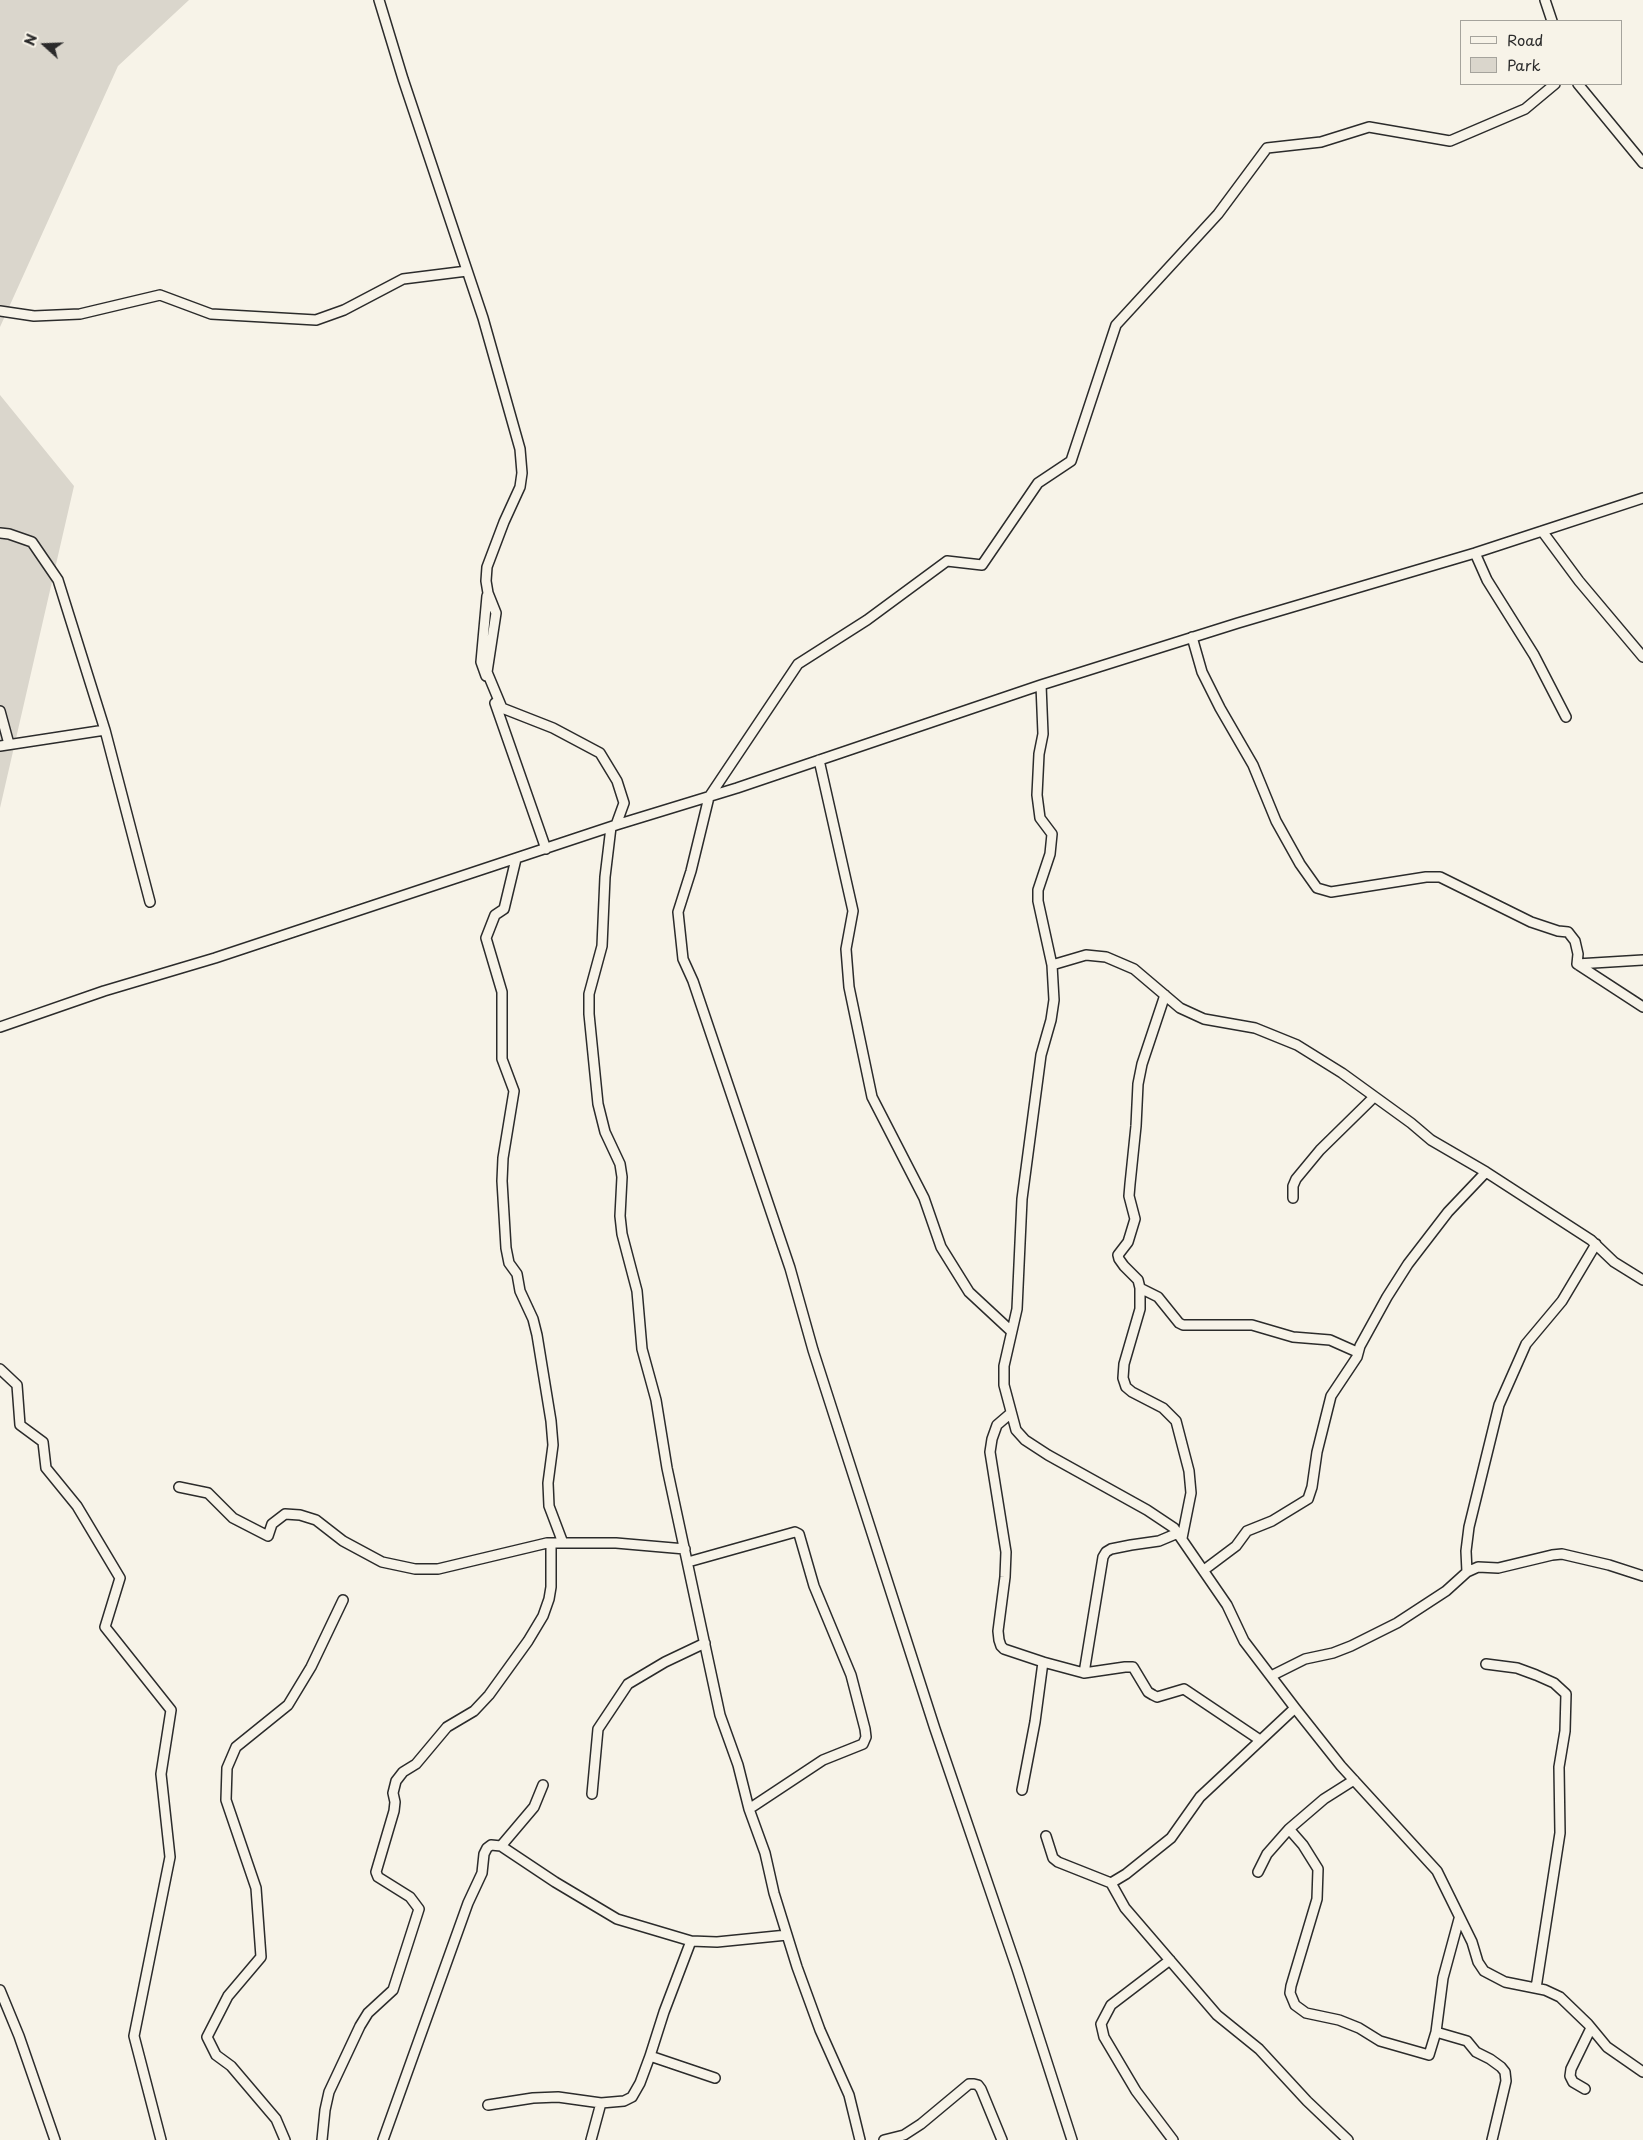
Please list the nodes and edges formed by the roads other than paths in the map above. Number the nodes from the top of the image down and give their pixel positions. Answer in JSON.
{"nodes":[{"id":1,"x":379,"y":0,"type":"edge"},
{"id":2,"x":1545,"y":0,"type":"edge"},
{"id":3,"x":1552,"y":20,"type":"edge"},
{"id":4,"x":1554,"y":85,"type":"edge"},
{"id":5,"x":1579,"y":85,"type":"edge"},
{"id":6,"x":1643,"y":163,"type":"edge"},
{"id":7,"x":467,"y":271,"type":"junction"},
{"id":8,"x":0,"y":311,"type":"edge"},
{"id":9,"x":1643,"y":498,"type":"edge"},
{"id":10,"x":1542,"y":532,"type":"junction"},
{"id":11,"x":0,"y":533,"type":"edge"},
{"id":12,"x":1475,"y":553,"type":"junction"},
{"id":13,"x":488,"y":593,"type":"junction"},
{"id":14,"x":1192,"y":638,"type":"junction"},
{"id":15,"x":1643,"y":657,"type":"edge"},
{"id":16,"x":1041,"y":685,"type":"junction"},
{"id":17,"x":0,"y":711,"type":"edge"},
{"id":18,"x":1566,"y":717,"type":"dead end"},
{"id":19,"x":105,"y":730,"type":"junction"},
{"id":20,"x":5,"y":745,"type":"edge"},
{"id":21,"x":819,"y":760,"type":"junction"},
{"id":22,"x":709,"y":796,"type":"junction"},
{"id":23,"x":614,"y":826,"type":"junction"},
{"id":24,"x":546,"y":849,"type":"junction"},
{"id":25,"x":516,"y":859,"type":"junction"},
{"id":26,"x":150,"y":902,"type":"dead end"},
{"id":27,"x":1643,"y":960,"type":"edge"},
{"id":28,"x":1576,"y":964,"type":"junction"},
{"id":29,"x":1052,"y":965,"type":"junction"},
{"id":30,"x":1165,"y":995,"type":"junction"},
{"id":31,"x":1643,"y":1008,"type":"edge"},
{"id":32,"x":0,"y":1027,"type":"edge"},
{"id":33,"x":1374,"y":1097,"type":"junction"},
{"id":34,"x":1486,"y":1172,"type":"junction"},
{"id":35,"x":1293,"y":1198,"type":"dead end"},
{"id":36,"x":1596,"y":1244,"type":"junction"},
{"id":37,"x":1643,"y":1280,"type":"edge"},
{"id":38,"x":1140,"y":1288,"type":"junction"},
{"id":39,"x":1011,"y":1331,"type":"junction"},
{"id":40,"x":1357,"y":1352,"type":"junction"},
{"id":41,"x":0,"y":1369,"type":"edge"},
{"id":42,"x":1011,"y":1413,"type":"junction"},
{"id":43,"x":179,"y":1487,"type":"dead end"},
{"id":44,"x":1180,"y":1536,"type":"junction"},
{"id":45,"x":550,"y":1543,"type":"junction"},
{"id":46,"x":563,"y":1543,"type":"junction"},
{"id":47,"x":685,"y":1549,"type":"junction"},
{"id":48,"x":688,"y":1562,"type":"junction"},
{"id":49,"x":1204,"y":1570,"type":"junction"},
{"id":50,"x":1467,"y":1572,"type":"junction"},
{"id":51,"x":1643,"y":1576,"type":"edge"},
{"id":52,"x":342,"y":1600,"type":"dead end"},
{"id":53,"x":705,"y":1643,"type":"junction"},
{"id":54,"x":1043,"y":1662,"type":"junction"},
{"id":55,"x":1486,"y":1664,"type":"dead end"},
{"id":56,"x":1084,"y":1673,"type":"junction"},
{"id":57,"x":1272,"y":1676,"type":"junction"},
{"id":58,"x":1295,"y":1708,"type":"junction"},
{"id":59,"x":1260,"y":1740,"type":"junction"},
{"id":60,"x":1354,"y":1780,"type":"junction"},
{"id":61,"x":543,"y":1785,"type":"dead end"},
{"id":62,"x":1022,"y":1790,"type":"dead end"},
{"id":63,"x":592,"y":1794,"type":"dead end"},
{"id":64,"x":749,"y":1809,"type":"junction"},
{"id":65,"x":1289,"y":1829,"type":"junction"},
{"id":66,"x":1046,"y":1836,"type":"dead end"},
{"id":67,"x":501,"y":1846,"type":"junction"},
{"id":68,"x":1258,"y":1872,"type":"dead end"},
{"id":69,"x":1110,"y":1883,"type":"junction"},
{"id":70,"x":1459,"y":1919,"type":"junction"},
{"id":71,"x":787,"y":1935,"type":"junction"},
{"id":72,"x":691,"y":1941,"type":"junction"},
{"id":73,"x":1170,"y":1960,"type":"junction"},
{"id":74,"x":1536,"y":1988,"type":"junction"},
{"id":75,"x":0,"y":1990,"type":"edge"},
{"id":76,"x":1591,"y":2028,"type":"junction"},
{"id":77,"x":1436,"y":2032,"type":"junction"},
{"id":78,"x":650,"y":2056,"type":"junction"},
{"id":79,"x":1643,"y":2072,"type":"edge"},
{"id":80,"x":715,"y":2078,"type":"dead end"},
{"id":81,"x":1585,"y":2089,"type":"dead end"},
{"id":82,"x":601,"y":2103,"type":"junction"},
{"id":83,"x":488,"y":2105,"type":"dead end"},
{"id":84,"x":55,"y":2140,"type":"edge"},
{"id":85,"x":161,"y":2140,"type":"edge"},
{"id":86,"x":285,"y":2140,"type":"edge"},
{"id":87,"x":322,"y":2140,"type":"edge"},
{"id":88,"x":383,"y":2140,"type":"edge"},
{"id":89,"x":591,"y":2140,"type":"edge"},
{"id":90,"x":860,"y":2140,"type":"edge"},
{"id":91,"x":884,"y":2140,"type":"edge"},
{"id":92,"x":1002,"y":2140,"type":"edge"},
{"id":93,"x":1072,"y":2140,"type":"edge"},
{"id":94,"x":1173,"y":2140,"type":"edge"},
{"id":95,"x":1348,"y":2140,"type":"edge"},
{"id":96,"x":1492,"y":2140,"type":"edge"}],
"edges":[{"from":1,"to":7,"type":"street"},
{"from":2,"to":3,"type":"street"},
{"from":4,"to":22,"type":"street"},
{"from":5,"to":6,"type":"street"},
{"from":7,"to":8,"type":"street"},
{"from":7,"to":13,"type":"street"},
{"from":9,"to":10,"type":"street"},
{"from":10,"to":12,"type":"street"},
{"from":10,"to":15,"type":"street"},
{"from":11,"to":19,"type":"street"},
{"from":12,"to":14,"type":"street"},
{"from":12,"to":18,"type":"street"},
{"from":13,"to":23,"type":"street"},
{"from":13,"to":24,"type":"street"},
{"from":14,"to":16,"type":"street"},
{"from":14,"to":28,"type":"street"},
{"from":16,"to":21,"type":"street"},
{"from":16,"to":29,"type":"street"},
{"from":17,"to":20,"type":"street"},
{"from":19,"to":20,"type":"street"},
{"from":19,"to":26,"type":"street"},
{"from":21,"to":22,"type":"street"},
{"from":21,"to":39,"type":"street"},
{"from":22,"to":23,"type":"street"},
{"from":22,"to":93,"type":"street"},
{"from":23,"to":24,"type":"street"},
{"from":23,"to":47,"type":"street"},
{"from":24,"to":25,"type":"street"},
{"from":25,"to":32,"type":"street"},
{"from":25,"to":46,"type":"street"},
{"from":27,"to":28,"type":"street"},
{"from":28,"to":31,"type":"street"},
{"from":29,"to":30,"type":"street"},
{"from":29,"to":39,"type":"street"},
{"from":30,"to":33,"type":"street"},
{"from":30,"to":38,"type":"street"},
{"from":33,"to":34,"type":"street"},
{"from":33,"to":35,"type":"street"},
{"from":34,"to":36,"type":"street"},
{"from":34,"to":40,"type":"street"},
{"from":36,"to":37,"type":"street"},
{"from":36,"to":50,"type":"street"},
{"from":38,"to":40,"type":"street"},
{"from":38,"to":44,"type":"street"},
{"from":39,"to":42,"type":"street"},
{"from":40,"to":49,"type":"street"},
{"from":41,"to":85,"type":"street"},
{"from":42,"to":44,"type":"street"},
{"from":42,"to":54,"type":"street"},
{"from":43,"to":45,"type":"street"},
{"from":44,"to":49,"type":"street"},
{"from":44,"to":56,"type":"street"},
{"from":45,"to":46,"type":"street"},
{"from":45,"to":87,"type":"street"},
{"from":46,"to":47,"type":"street"},
{"from":47,"to":48,"type":"street"},
{"from":48,"to":53,"type":"street"},
{"from":48,"to":64,"type":"street"},
{"from":49,"to":57,"type":"street"},
{"from":50,"to":51,"type":"street"},
{"from":50,"to":57,"type":"street"},
{"from":52,"to":86,"type":"street"},
{"from":53,"to":63,"type":"street"},
{"from":53,"to":64,"type":"street"},
{"from":54,"to":56,"type":"street"},
{"from":54,"to":62,"type":"street"},
{"from":55,"to":74,"type":"street"},
{"from":56,"to":59,"type":"street"},
{"from":57,"to":58,"type":"street"},
{"from":58,"to":59,"type":"street"},
{"from":58,"to":60,"type":"street"},
{"from":59,"to":69,"type":"street"},
{"from":60,"to":65,"type":"street"},
{"from":60,"to":70,"type":"street"},
{"from":61,"to":67,"type":"street"},
{"from":64,"to":71,"type":"street"},
{"from":65,"to":68,"type":"street"},
{"from":65,"to":77,"type":"street"},
{"from":66,"to":69,"type":"street"},
{"from":67,"to":72,"type":"street"},
{"from":67,"to":88,"type":"street"},
{"from":69,"to":73,"type":"street"},
{"from":70,"to":74,"type":"street"},
{"from":70,"to":77,"type":"street"},
{"from":71,"to":72,"type":"street"},
{"from":71,"to":90,"type":"street"},
{"from":72,"to":78,"type":"street"},
{"from":73,"to":94,"type":"street"},
{"from":73,"to":95,"type":"street"},
{"from":74,"to":76,"type":"street"},
{"from":75,"to":84,"type":"street"},
{"from":76,"to":79,"type":"street"},
{"from":76,"to":81,"type":"street"},
{"from":77,"to":96,"type":"street"},
{"from":78,"to":80,"type":"street"},
{"from":78,"to":82,"type":"street"},
{"from":82,"to":83,"type":"street"},
{"from":82,"to":89,"type":"street"},
{"from":91,"to":92,"type":"street"}]}
